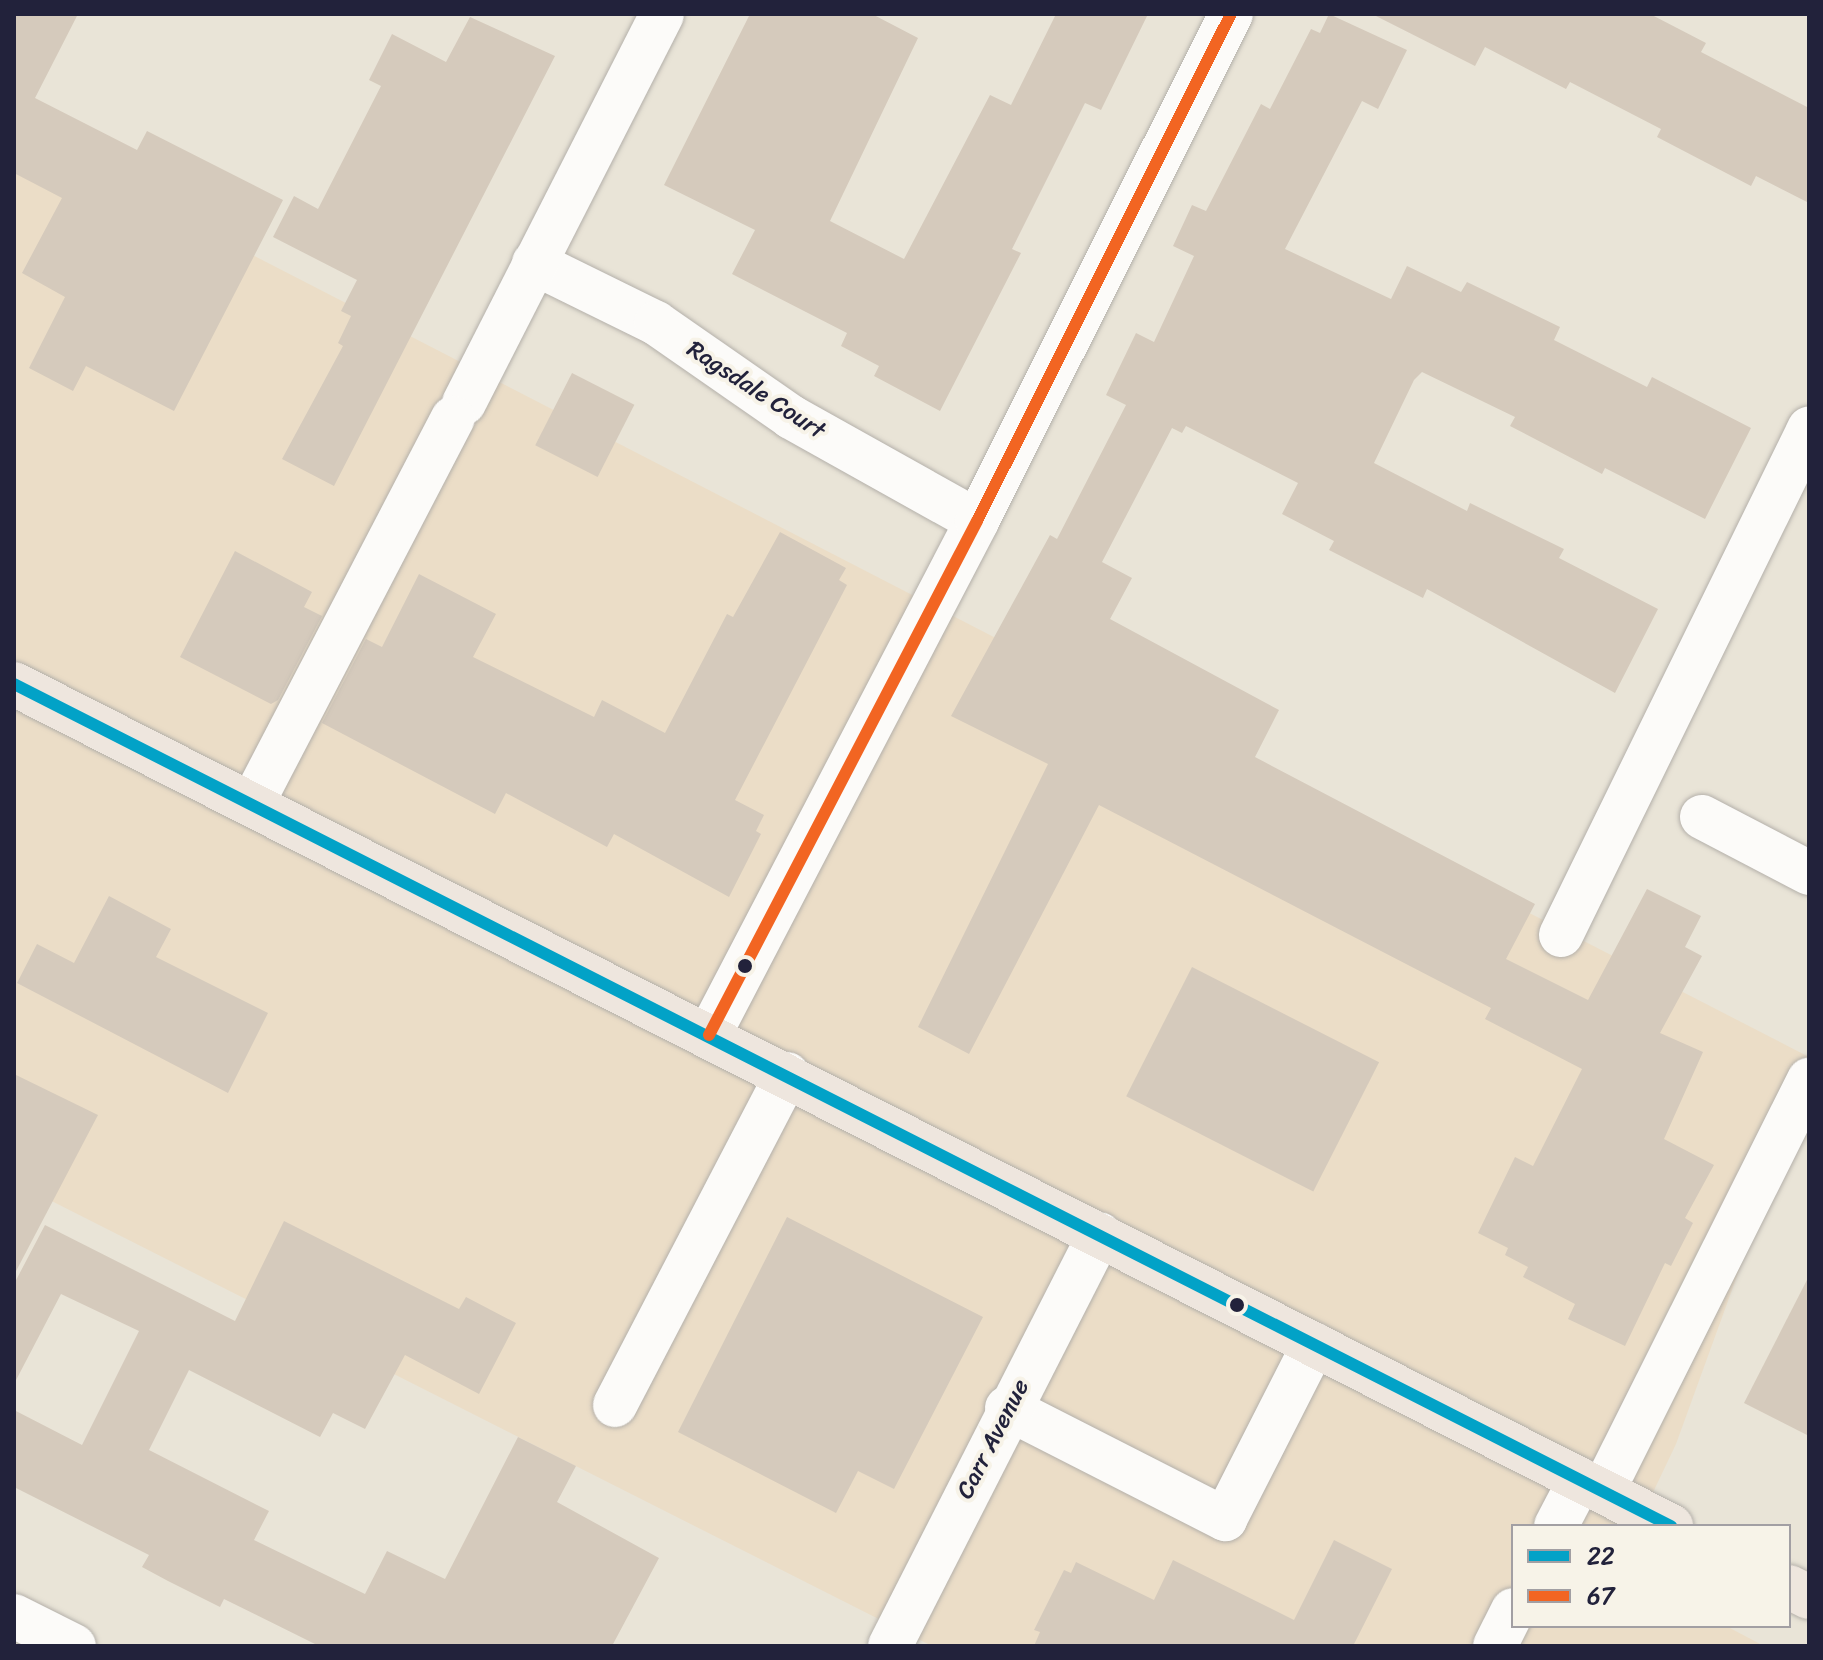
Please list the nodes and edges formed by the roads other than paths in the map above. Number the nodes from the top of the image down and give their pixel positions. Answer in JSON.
{"nodes":[{"id":1,"x":662,"y":14,"type":"edge"},
{"id":2,"x":1231,"y":14,"type":"edge"},
{"id":3,"x":534,"y":263,"type":"junction"},
{"id":4,"x":1809,"y":429,"type":"edge"},
{"id":5,"x":977,"y":521,"type":"junction"},
{"id":6,"x":14,"y":684,"type":"edge"},
{"id":7,"x":252,"y":804,"type":"junction"},
{"id":8,"x":1702,"y":817,"type":"dead end"},
{"id":9,"x":1809,"y":873,"type":"edge"},
{"id":10,"x":1561,"y":935,"type":"dead end"},
{"id":11,"x":709,"y":1035,"type":"junction"},
{"id":12,"x":787,"y":1074,"type":"junction"},
{"id":13,"x":1809,"y":1080,"type":"edge"},
{"id":14,"x":1100,"y":1234,"type":"junction"},
{"id":15,"x":1314,"y":1344,"type":"junction"},
{"id":16,"x":615,"y":1405,"type":"dead end"},
{"id":17,"x":1007,"y":1408,"type":"junction"},
{"id":18,"x":1591,"y":1485,"type":"junction"},
{"id":19,"x":1558,"y":1524,"type":"edge"},
{"id":20,"x":1667,"y":1524,"type":"edge"},
{"id":21,"x":1791,"y":1588,"type":"edge"},
{"id":22,"x":1809,"y":1597,"type":"edge"},
{"id":23,"x":1511,"y":1614,"type":"edge"},
{"id":24,"x":14,"y":1616,"type":"edge"},
{"id":25,"x":74,"y":1646,"type":"edge"},
{"id":26,"x":890,"y":1646,"type":"edge"},
{"id":27,"x":1495,"y":1646,"type":"edge"}],
"edges":[{"from":1,"to":3,"type":"street"},
{"from":2,"to":5,"type":"street"},
{"from":3,"to":5,"type":"street","name":"Ragsdale Court"},
{"from":3,"to":7,"type":"street"},
{"from":4,"to":10,"type":"street"},
{"from":5,"to":11,"type":"street"},
{"from":6,"to":7,"type":"main road"},
{"from":7,"to":11,"type":"main road"},
{"from":8,"to":9,"type":"street"},
{"from":11,"to":12,"type":"main road"},
{"from":12,"to":14,"type":"main road"},
{"from":12,"to":16,"type":"street"},
{"from":13,"to":18,"type":"street"},
{"from":14,"to":15,"type":"main road"},
{"from":14,"to":17,"type":"street","name":"Carr Avenue"},
{"from":15,"to":17,"type":"street"},
{"from":15,"to":18,"type":"main road"},
{"from":17,"to":26,"type":"street","name":"Carr Avenue"},
{"from":18,"to":19,"type":"street"},
{"from":18,"to":20,"type":"main road"},
{"from":21,"to":22,"type":"main road"},
{"from":23,"to":27,"type":"street"},
{"from":24,"to":25,"type":"street"}]}
